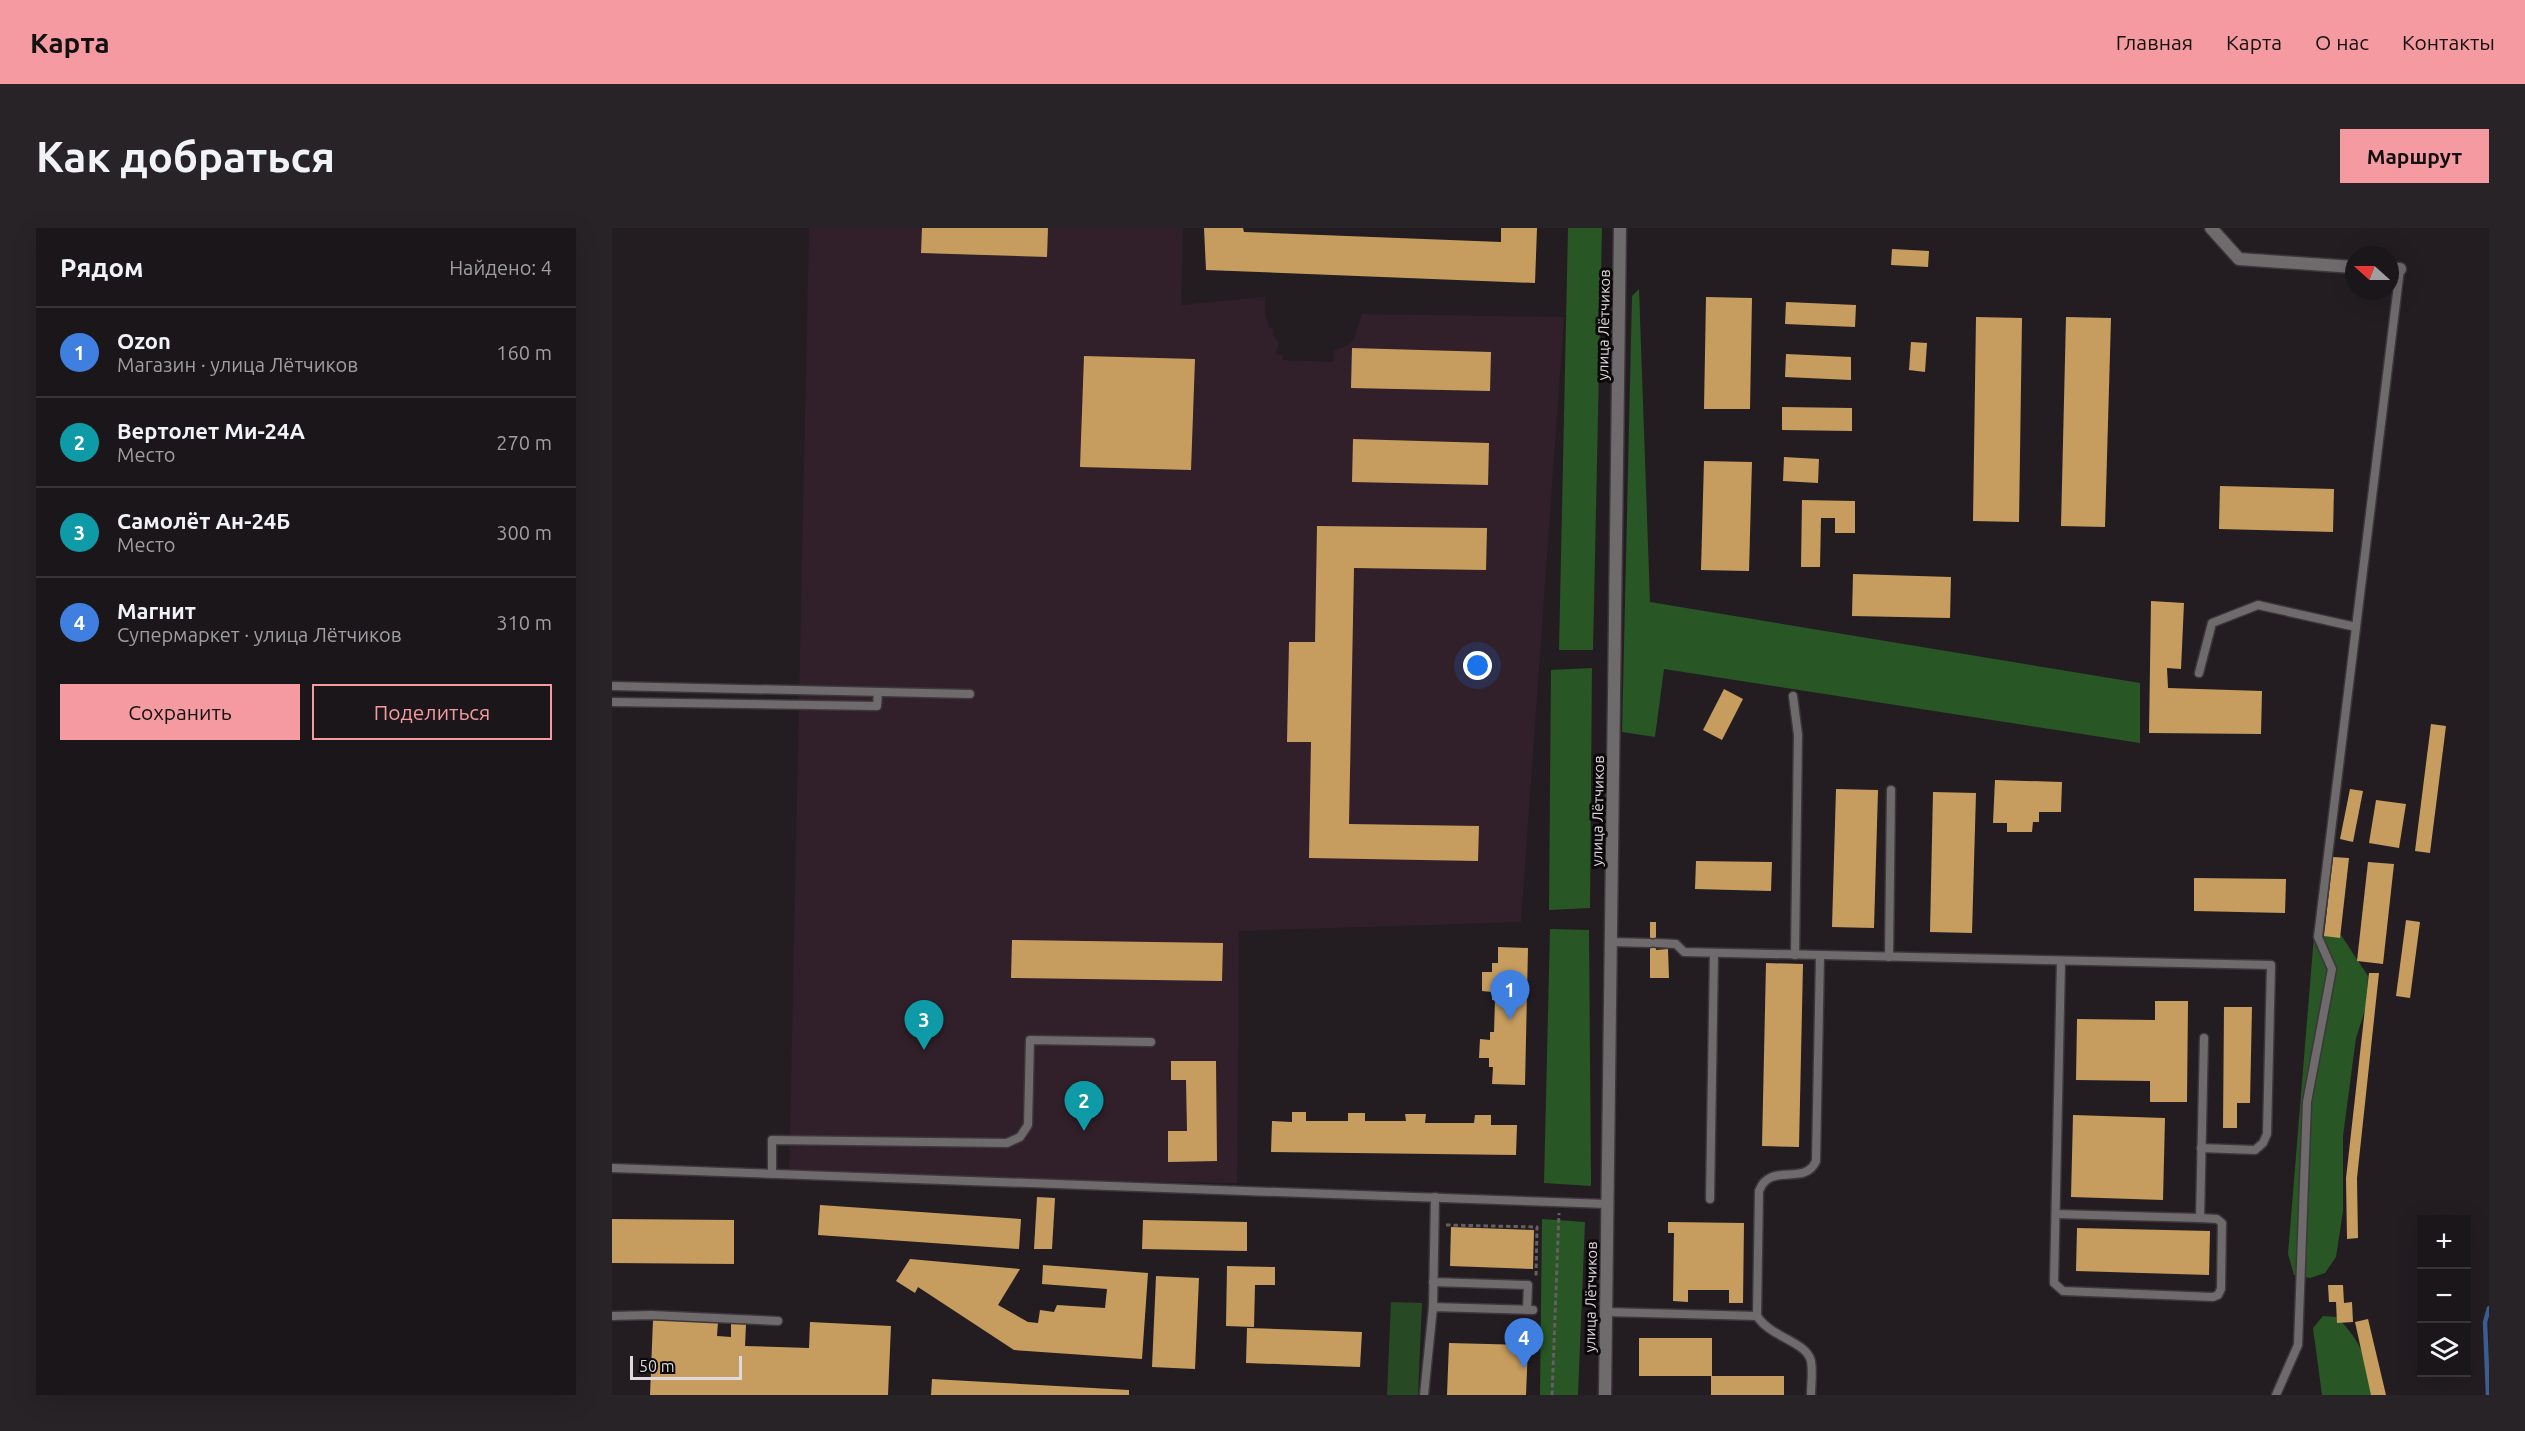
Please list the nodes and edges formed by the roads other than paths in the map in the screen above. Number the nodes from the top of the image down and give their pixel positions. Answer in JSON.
{"nodes":[{"id":1,"x":1620,"y":228,"type":"edge"},
{"id":2,"x":2211,"y":228,"type":"edge"},
{"id":3,"x":2345,"y":266,"type":"edge"},
{"id":4,"x":2392,"y":300,"type":"edge"},
{"id":5,"x":2356,"y":627,"type":"junction"},
{"id":6,"x":2199,"y":673,"type":"dead end"},
{"id":7,"x":612,"y":686,"type":"edge"},
{"id":8,"x":878,"y":692,"type":"junction"},
{"id":9,"x":970,"y":694,"type":"dead end"},
{"id":10,"x":1792,"y":696,"type":"dead end"},
{"id":11,"x":612,"y":702,"type":"edge"},
{"id":12,"x":1891,"y":790,"type":"dead end"},
{"id":13,"x":1611,"y":942,"type":"junction"},
{"id":14,"x":1713,"y":953,"type":"junction"},
{"id":15,"x":1795,"y":955,"type":"junction"},
{"id":16,"x":1820,"y":956,"type":"junction"},
{"id":17,"x":1889,"y":957,"type":"junction"},
{"id":18,"x":2061,"y":961,"type":"junction"},
{"id":19,"x":2204,"y":1038,"type":"dead end"},
{"id":20,"x":1151,"y":1041,"type":"dead end"},
{"id":21,"x":2201,"y":1148,"type":"junction"},
{"id":22,"x":612,"y":1168,"type":"edge"},
{"id":23,"x":772,"y":1174,"type":"junction"},
{"id":24,"x":1435,"y":1197,"type":"junction"},
{"id":25,"x":1710,"y":1199,"type":"dead end"},
{"id":26,"x":1607,"y":1204,"type":"junction"},
{"id":27,"x":2056,"y":1214,"type":"junction"},
{"id":28,"x":2200,"y":1218,"type":"junction"},
{"id":29,"x":1433,"y":1282,"type":"junction"},
{"id":30,"x":1433,"y":1307,"type":"junction"},
{"id":31,"x":1606,"y":1312,"type":"junction"},
{"id":32,"x":612,"y":1316,"type":"edge"},
{"id":33,"x":1757,"y":1316,"type":"junction"},
{"id":34,"x":778,"y":1321,"type":"dead end"},
{"id":35,"x":1424,"y":1395,"type":"edge"},
{"id":36,"x":1605,"y":1395,"type":"edge"},
{"id":37,"x":1811,"y":1395,"type":"edge"},
{"id":38,"x":2276,"y":1395,"type":"edge"}],
"edges":[{"from":1,"to":13,"type":"street","name":"улица Лётчиков"},
{"from":2,"to":3,"type":"street"},
{"from":4,"to":5,"type":"lane"},
{"from":5,"to":6,"type":"lane"},
{"from":5,"to":38,"type":"lane"},
{"from":7,"to":8,"type":"lane"},
{"from":8,"to":9,"type":"lane"},
{"from":8,"to":11,"type":"lane"},
{"from":10,"to":15,"type":"lane"},
{"from":12,"to":17,"type":"lane"},
{"from":13,"to":14,"type":"lane"},
{"from":13,"to":26,"type":"street","name":"улица Лётчиков"},
{"from":14,"to":15,"type":"lane"},
{"from":14,"to":25,"type":"lane"},
{"from":15,"to":16,"type":"lane"},
{"from":16,"to":17,"type":"lane"},
{"from":16,"to":33,"type":"lane"},
{"from":17,"to":18,"type":"lane"},
{"from":18,"to":21,"type":"lane"},
{"from":18,"to":27,"type":"lane"},
{"from":19,"to":21,"type":"lane"},
{"from":20,"to":23,"type":"lane"},
{"from":21,"to":28,"type":"lane"},
{"from":22,"to":23,"type":"lane"},
{"from":23,"to":24,"type":"lane"},
{"from":24,"to":26,"type":"lane"},
{"from":24,"to":29,"type":"lane"},
{"from":26,"to":31,"type":"street","name":"улица Лётчиков"},
{"from":27,"to":28,"type":"lane"},
{"from":27,"to":28,"type":"lane"},
{"from":29,"to":30,"type":"lane"},
{"from":29,"to":30,"type":"lane"},
{"from":30,"to":35,"type":"lane"},
{"from":31,"to":33,"type":"lane"},
{"from":31,"to":36,"type":"street","name":"улица Лётчиков"},
{"from":32,"to":34,"type":"lane"},
{"from":33,"to":37,"type":"lane"}]}
